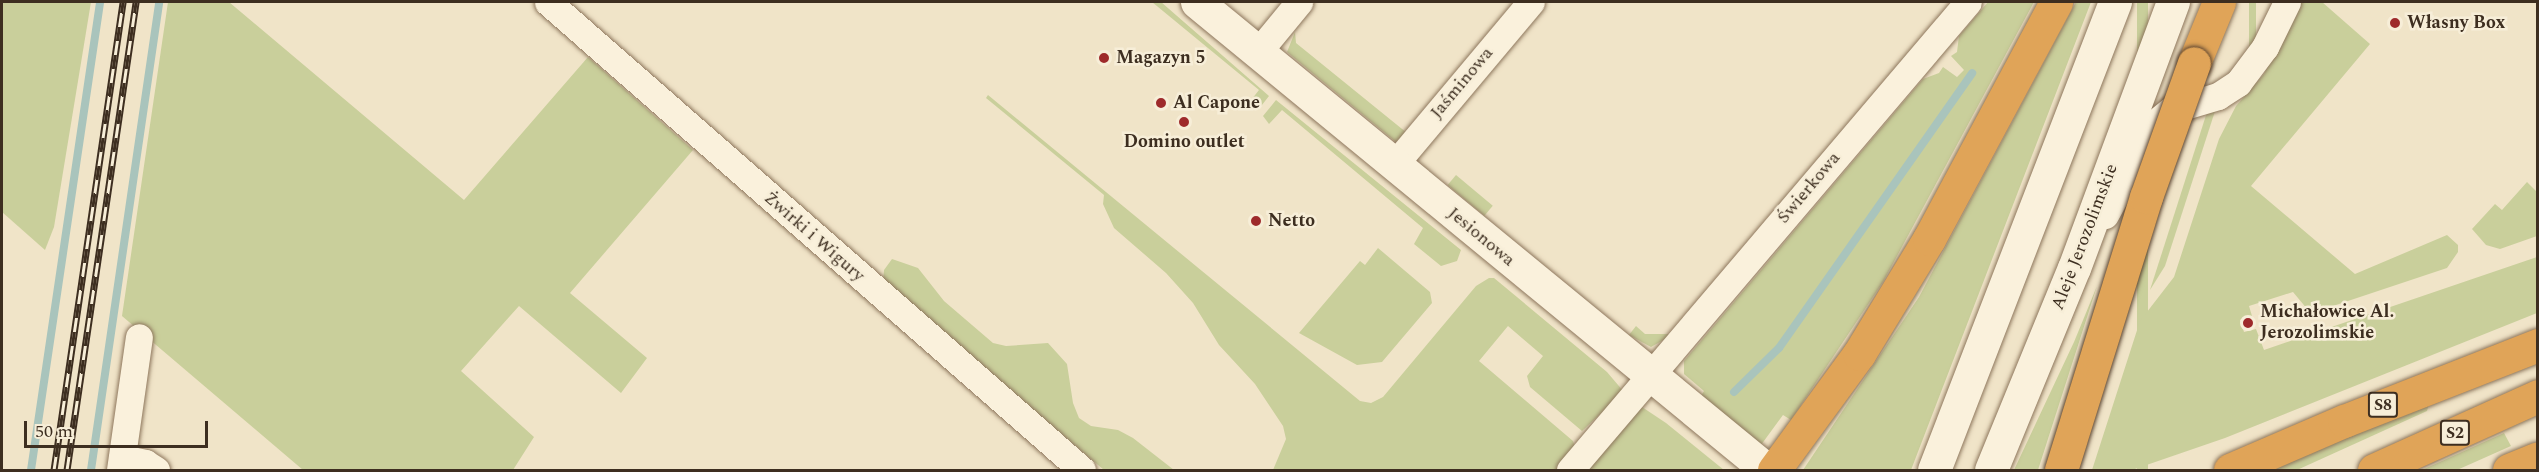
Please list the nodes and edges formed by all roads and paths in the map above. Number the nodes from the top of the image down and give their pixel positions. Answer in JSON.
{"nodes":[{"id":1,"x":548,"y":2,"type":"edge"},
{"id":2,"x":1197,"y":2,"type":"edge"},
{"id":3,"x":1299,"y":2,"type":"edge"},
{"id":4,"x":1531,"y":2,"type":"edge"},
{"id":5,"x":1968,"y":2,"type":"edge"},
{"id":6,"x":2056,"y":2,"type":"edge"},
{"id":7,"x":2115,"y":2,"type":"edge"},
{"id":8,"x":2174,"y":2,"type":"edge"},
{"id":9,"x":2218,"y":2,"type":"edge"},
{"id":10,"x":2287,"y":2,"type":"edge"},
{"id":11,"x":1258,"y":52,"type":"junction"},
{"id":12,"x":1394,"y":165,"type":"junction"},
{"id":13,"x":2074,"y":268,"type":"junction"},
{"id":14,"x":139,"y":337,"type":"dead end"},
{"id":15,"x":2538,"y":345,"type":"edge"},
{"id":16,"x":1651,"y":376,"type":"junction"},
{"id":17,"x":2538,"y":396,"type":"edge"},
{"id":18,"x":2538,"y":458,"type":"edge"},
{"id":19,"x":121,"y":464,"type":"edge"},
{"id":20,"x":156,"y":471,"type":"edge"},
{"id":21,"x":1082,"y":471,"type":"edge"},
{"id":22,"x":1570,"y":471,"type":"edge"},
{"id":23,"x":1767,"y":471,"type":"edge"},
{"id":24,"x":1774,"y":471,"type":"edge"},
{"id":25,"x":1934,"y":471,"type":"edge"},
{"id":26,"x":1991,"y":471,"type":"edge"},
{"id":27,"x":2061,"y":471,"type":"edge"},
{"id":28,"x":2230,"y":471,"type":"edge"},
{"id":29,"x":2374,"y":471,"type":"edge"},
{"id":30,"x":2509,"y":471,"type":"edge"}],
"edges":[{"from":1,"to":21,"type":"street","name":"Żwirki i Wigury"},
{"from":2,"to":11,"type":"main road","name":"Jesionowa"},
{"from":3,"to":11,"type":"street"},
{"from":4,"to":12,"type":"street","name":"Jaśminowa"},
{"from":5,"to":16,"type":"street","name":"Świerkowa"},
{"from":6,"to":24,"type":"highway"},
{"from":7,"to":25,"type":"main road"},
{"from":8,"to":13,"type":"main road","name":"Aleje Jerozolimskie"},
{"from":9,"to":27,"type":"highway","bridge":true},
{"from":10,"to":13,"type":"street"},
{"from":11,"to":12,"type":"main road","name":"Jesionowa"},
{"from":12,"to":16,"type":"main road","name":"Jesionowa"},
{"from":13,"to":26,"type":"main road","name":"Aleje Jerozolimskie"},
{"from":14,"to":19,"type":"street"},
{"from":15,"to":28,"type":"highway","number":"S8"},
{"from":16,"to":22,"type":"street","name":"Świerkowa"},
{"from":16,"to":23,"type":"main road","name":"Jesionowa"},
{"from":17,"to":29,"type":"highway","number":"S2"},
{"from":18,"to":30,"type":"highway"},
{"from":19,"to":20,"type":"street"}]}
